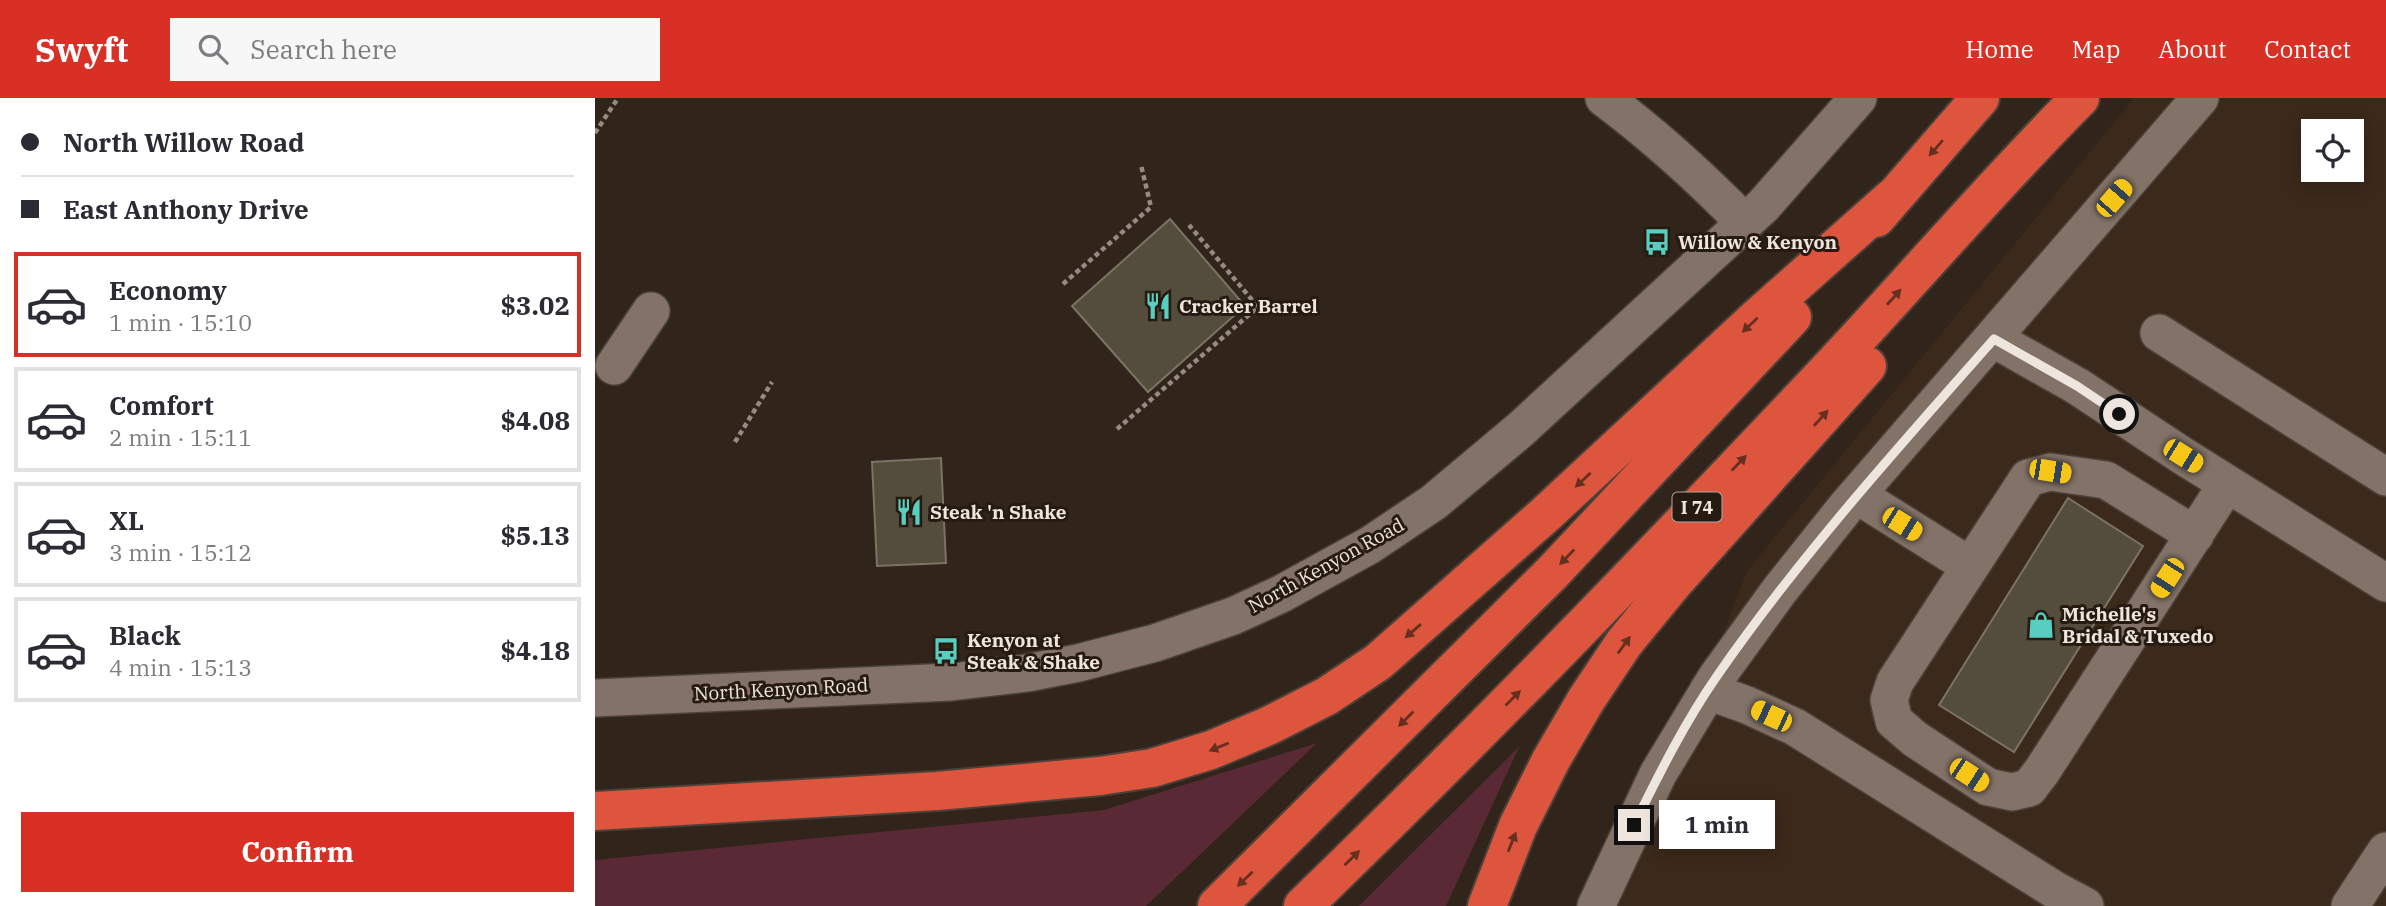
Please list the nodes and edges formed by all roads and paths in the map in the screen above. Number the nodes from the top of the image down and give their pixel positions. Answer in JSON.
{"nodes":[{"id":1,"x":618,"y":98,"type":"edge"},
{"id":2,"x":1604,"y":98,"type":"edge"},
{"id":3,"x":1858,"y":98,"type":"edge"},
{"id":4,"x":1980,"y":98,"type":"edge"},
{"id":5,"x":2080,"y":98,"type":"edge"},
{"id":6,"x":2087,"y":98,"type":"edge"},
{"id":7,"x":2200,"y":98,"type":"edge"},
{"id":8,"x":595,"y":134,"type":"edge"},
{"id":9,"x":1141,"y":166,"type":"dead end"},
{"id":10,"x":1892,"y":198,"type":"junction"},
{"id":11,"x":1745,"y":223,"type":"junction"},
{"id":12,"x":1189,"y":225,"type":"dead end"},
{"id":13,"x":1063,"y":284,"type":"dead end"},
{"id":14,"x":651,"y":311,"type":"dead end"},
{"id":15,"x":2159,"y":333,"type":"dead end"},
{"id":16,"x":1994,"y":339,"type":"junction"},
{"id":17,"x":614,"y":366,"type":"dead end"},
{"id":18,"x":772,"y":382,"type":"dead end"},
{"id":19,"x":1117,"y":429,"type":"dead end"},
{"id":20,"x":735,"y":442,"type":"dead end"},
{"id":21,"x":2386,"y":477,"type":"edge"},
{"id":22,"x":2227,"y":484,"type":"junction"},
{"id":23,"x":1857,"y":495,"type":"junction"},
{"id":24,"x":2195,"y":535,"type":"junction"},
{"id":25,"x":1970,"y":566,"type":"junction"},
{"id":26,"x":2386,"y":583,"type":"edge"},
{"id":27,"x":1708,"y":691,"type":"junction"},
{"id":28,"x":595,"y":698,"type":"edge"},
{"id":29,"x":595,"y":811,"type":"edge"},
{"id":30,"x":2386,"y":851,"type":"edge"},
{"id":31,"x":1217,"y":906,"type":"edge"},
{"id":32,"x":1303,"y":906,"type":"edge"},
{"id":33,"x":1487,"y":906,"type":"edge"},
{"id":34,"x":1596,"y":906,"type":"edge"},
{"id":35,"x":2085,"y":906,"type":"edge"},
{"id":36,"x":2350,"y":906,"type":"edge"}],
"edges":[{"from":1,"to":8,"type":"path"},
{"from":2,"to":11,"type":"street"},
{"from":3,"to":11,"type":"street","name":"North Kenyon Road"},
{"from":4,"to":10,"type":"highway","one_way":true},
{"from":32,"to":5,"type":"highway","number":"I 74","one_way":true},
{"from":33,"to":6,"type":"highway","one_way":true},
{"from":7,"to":16,"type":"street"},
{"from":9,"to":13,"type":"path"},
{"from":10,"to":29,"type":"highway","one_way":true},
{"from":10,"to":31,"type":"highway","one_way":true},
{"from":11,"to":28,"type":"street","name":"North Kenyon Road"},
{"from":12,"to":19,"type":"path"},
{"from":14,"to":17,"type":"street"},
{"from":15,"to":21,"type":"street"},
{"from":16,"to":22,"type":"street"},
{"from":16,"to":23,"type":"street"},
{"from":18,"to":20,"type":"path"},
{"from":22,"to":24,"type":"street"},
{"from":22,"to":26,"type":"street"},
{"from":23,"to":25,"type":"street"},
{"from":23,"to":27,"type":"street"},
{"from":24,"to":25,"type":"street"},
{"from":24,"to":25,"type":"street"},
{"from":27,"to":34,"type":"street"},
{"from":27,"to":35,"type":"street"},
{"from":30,"to":36,"type":"street"}]}
